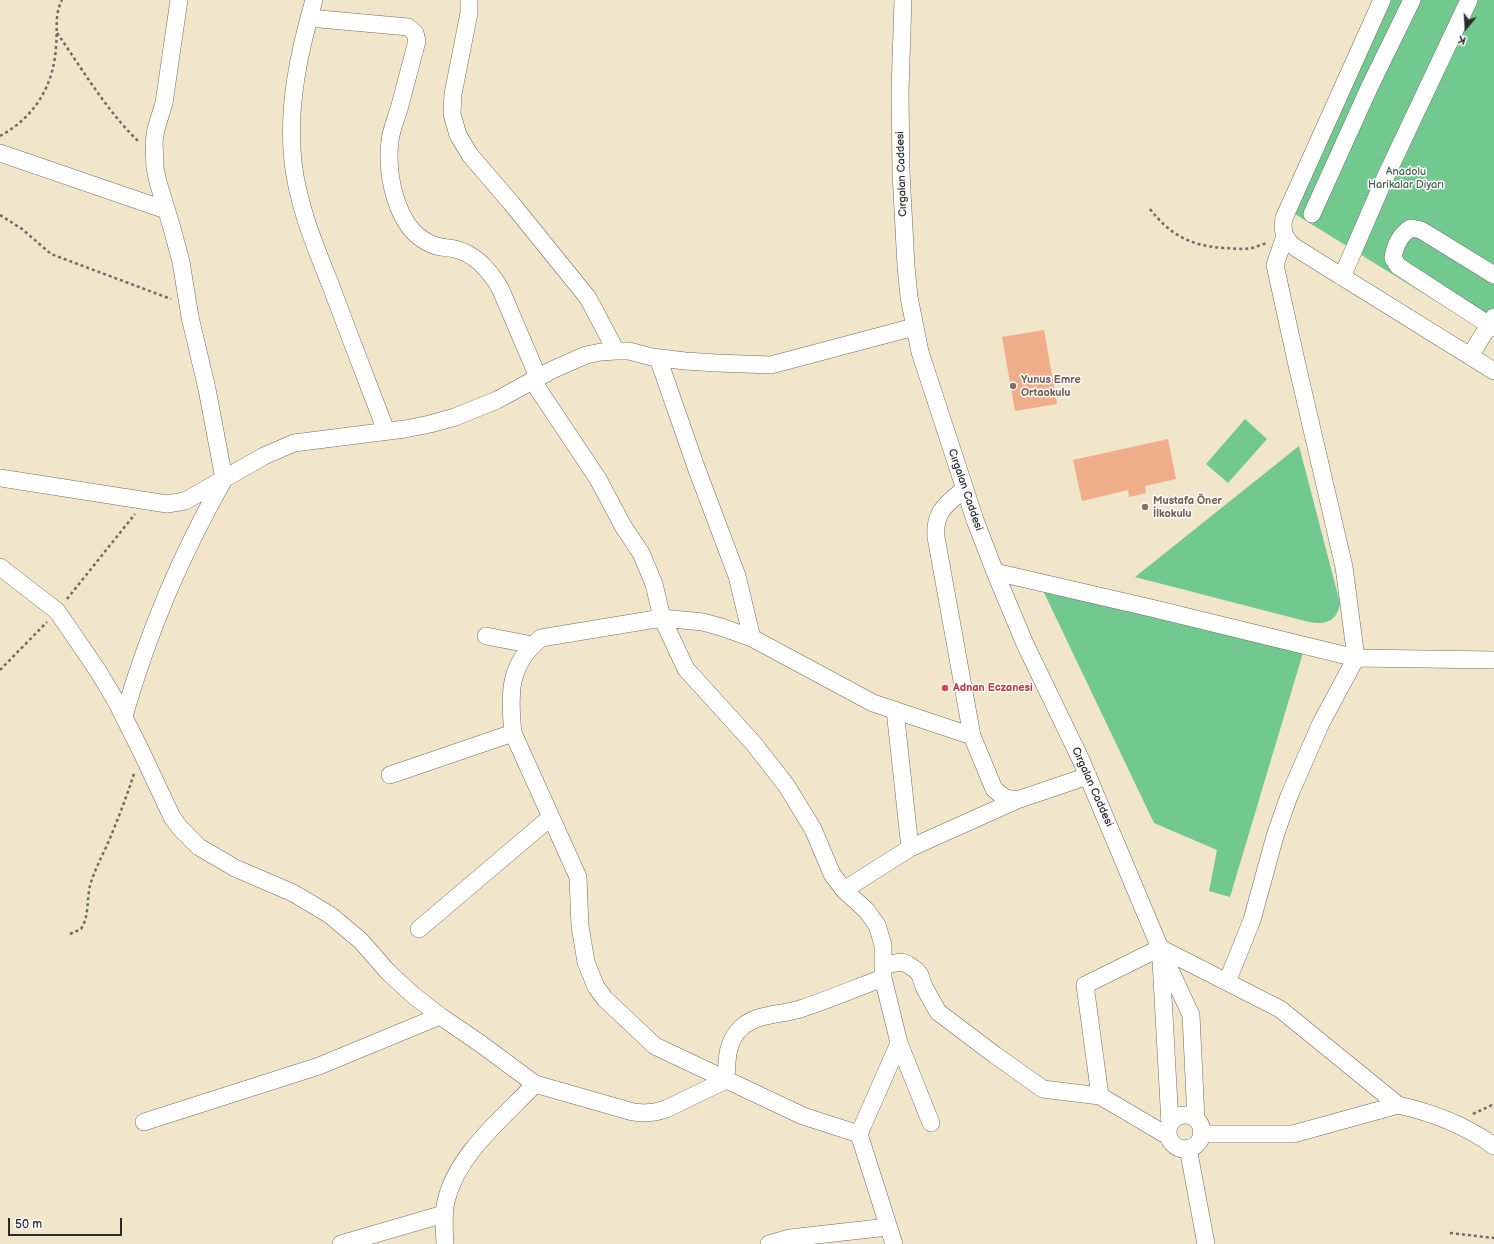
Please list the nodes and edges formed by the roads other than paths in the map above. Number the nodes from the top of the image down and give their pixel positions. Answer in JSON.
{"nodes":[{"id":1,"x":179,"y":0,"type":"edge"},
{"id":2,"x":314,"y":0,"type":"edge"},
{"id":3,"x":469,"y":0,"type":"edge"},
{"id":4,"x":903,"y":0,"type":"edge"},
{"id":5,"x":1382,"y":0,"type":"edge"},
{"id":6,"x":1412,"y":0,"type":"edge"},
{"id":7,"x":1469,"y":0,"type":"edge"},
{"id":8,"x":309,"y":18,"type":"junction"},
{"id":9,"x":1347,"y":75,"type":"junction"},
{"id":10,"x":1370,"y":86,"type":"junction"},
{"id":11,"x":0,"y":153,"type":"edge"},
{"id":12,"x":166,"y":210,"type":"junction"},
{"id":13,"x":1312,"y":214,"type":"dead end"},
{"id":14,"x":1285,"y":236,"type":"junction"},
{"id":15,"x":1494,"y":275,"type":"edge"},
{"id":16,"x":1342,"y":277,"type":"junction"},
{"id":17,"x":1492,"y":323,"type":"edge"},
{"id":18,"x":914,"y":327,"type":"junction"},
{"id":19,"x":616,"y":351,"type":"junction"},
{"id":20,"x":1470,"y":356,"type":"junction"},
{"id":21,"x":658,"y":358,"type":"junction"},
{"id":22,"x":1494,"y":371,"type":"edge"},
{"id":23,"x":535,"y":379,"type":"junction"},
{"id":24,"x":386,"y":431,"type":"junction"},
{"id":25,"x":0,"y":478,"type":"edge"},
{"id":26,"x":224,"y":479,"type":"junction"},
{"id":27,"x":964,"y":488,"type":"junction"},
{"id":28,"x":0,"y":567,"type":"edge"},
{"id":29,"x":995,"y":572,"type":"junction"},
{"id":30,"x":662,"y":618,"type":"junction"},
{"id":31,"x":486,"y":636,"type":"dead end"},
{"id":32,"x":752,"y":638,"type":"junction"},
{"id":33,"x":533,"y":645,"type":"junction"},
{"id":34,"x":1356,"y":658,"type":"junction"},
{"id":35,"x":1494,"y":660,"type":"edge"},
{"id":36,"x":895,"y":710,"type":"junction"},
{"id":37,"x":124,"y":716,"type":"junction"},
{"id":38,"x":513,"y":733,"type":"junction"},
{"id":39,"x":972,"y":736,"type":"junction"},
{"id":40,"x":390,"y":775,"type":"dead end"},
{"id":41,"x":1088,"y":776,"type":"junction"},
{"id":42,"x":1017,"y":800,"type":"junction"},
{"id":43,"x":551,"y":817,"type":"junction"},
{"id":44,"x":910,"y":848,"type":"junction"},
{"id":45,"x":844,"y":890,"type":"junction"},
{"id":46,"x":419,"y":929,"type":"dead end"},
{"id":47,"x":1160,"y":948,"type":"junction"},
{"id":48,"x":883,"y":973,"type":"junction"},
{"id":49,"x":1227,"y":982,"type":"junction"},
{"id":50,"x":440,"y":1016,"type":"junction"},
{"id":51,"x":899,"y":1043,"type":"junction"},
{"id":52,"x":726,"y":1080,"type":"junction"},
{"id":53,"x":535,"y":1084,"type":"junction"},
{"id":54,"x":1100,"y":1096,"type":"junction"},
{"id":55,"x":1398,"y":1105,"type":"junction"},
{"id":56,"x":144,"y":1122,"type":"dead end"},
{"id":57,"x":931,"y":1123,"type":"dead end"},
{"id":58,"x":1199,"y":1126,"type":"junction"},
{"id":59,"x":1169,"y":1130,"type":"junction"},
{"id":60,"x":859,"y":1134,"type":"junction"},
{"id":61,"x":1494,"y":1146,"type":"edge"},
{"id":62,"x":1188,"y":1148,"type":"junction"},
{"id":63,"x":444,"y":1214,"type":"junction"},
{"id":64,"x":888,"y":1227,"type":"junction"},
{"id":65,"x":341,"y":1244,"type":"edge"},
{"id":66,"x":445,"y":1244,"type":"edge"},
{"id":67,"x":769,"y":1244,"type":"edge"},
{"id":68,"x":894,"y":1244,"type":"edge"},
{"id":69,"x":1206,"y":1244,"type":"edge"}],
"edges":[{"from":1,"to":12,"type":"street"},
{"from":2,"to":8,"type":"street"},
{"from":3,"to":19,"type":"street"},
{"from":4,"to":18,"type":"street","name":"Cırgalan Caddesi"},
{"from":5,"to":9,"type":"street"},
{"from":6,"to":10,"type":"street"},
{"from":7,"to":16,"type":"street"},
{"from":8,"to":23,"type":"street"},
{"from":8,"to":24,"type":"street"},
{"from":9,"to":10,"type":"street"},
{"from":9,"to":14,"type":"street"},
{"from":10,"to":13,"type":"street"},
{"from":11,"to":12,"type":"street"},
{"from":12,"to":26,"type":"street"},
{"from":14,"to":16,"type":"street"},
{"from":14,"to":34,"type":"street"},
{"from":15,"to":17,"type":"street"},
{"from":16,"to":20,"type":"street"},
{"from":17,"to":20,"type":"street"},
{"from":18,"to":21,"type":"street"},
{"from":18,"to":27,"type":"street","name":"Cırgalan Caddesi"},
{"from":19,"to":21,"type":"street"},
{"from":19,"to":23,"type":"street"},
{"from":20,"to":22,"type":"street"},
{"from":21,"to":32,"type":"street"},
{"from":23,"to":24,"type":"street"},
{"from":23,"to":30,"type":"street"},
{"from":24,"to":26,"type":"street"},
{"from":25,"to":26,"type":"street"},
{"from":26,"to":37,"type":"street"},
{"from":27,"to":29,"type":"street","name":"Cırgalan Caddesi"},
{"from":27,"to":39,"type":"street"},
{"from":28,"to":37,"type":"street"},
{"from":29,"to":34,"type":"street"},
{"from":29,"to":41,"type":"street","name":"Cırgalan Caddesi"},
{"from":30,"to":32,"type":"street"},
{"from":30,"to":33,"type":"street"},
{"from":30,"to":45,"type":"street"},
{"from":31,"to":33,"type":"street"},
{"from":32,"to":36,"type":"street"},
{"from":33,"to":38,"type":"street"},
{"from":34,"to":35,"type":"street"},
{"from":34,"to":49,"type":"street"},
{"from":36,"to":39,"type":"street"},
{"from":36,"to":44,"type":"street"},
{"from":37,"to":50,"type":"street"},
{"from":38,"to":40,"type":"street"},
{"from":38,"to":43,"type":"street"},
{"from":39,"to":42,"type":"street"},
{"from":41,"to":42,"type":"street"},
{"from":41,"to":47,"type":"street","name":"Cırgalan Caddesi"},
{"from":42,"to":44,"type":"street"},
{"from":43,"to":46,"type":"street"},
{"from":43,"to":52,"type":"street"},
{"from":44,"to":45,"type":"street"},
{"from":45,"to":48,"type":"street"},
{"from":47,"to":49,"type":"street"},
{"from":47,"to":54,"type":"street"},
{"from":47,"to":58,"type":"street","name":"Cırgalan Caddesi"},
{"from":47,"to":59,"type":"street","name":"Cırgalan Caddesi"},
{"from":48,"to":51,"type":"street"},
{"from":48,"to":52,"type":"street"},
{"from":48,"to":54,"type":"street"},
{"from":49,"to":55,"type":"street"},
{"from":50,"to":53,"type":"street"},
{"from":50,"to":56,"type":"street"},
{"from":51,"to":57,"type":"street"},
{"from":51,"to":60,"type":"street"},
{"from":52,"to":53,"type":"street"},
{"from":52,"to":60,"type":"street"},
{"from":53,"to":63,"type":"street"},
{"from":54,"to":59,"type":"street"},
{"from":55,"to":58,"type":"street"},
{"from":55,"to":61,"type":"street"},
{"from":58,"to":59,"type":"street"},
{"from":58,"to":62,"type":"street"},
{"from":59,"to":62,"type":"street"},
{"from":60,"to":64,"type":"street"},
{"from":62,"to":69,"type":"street"},
{"from":63,"to":65,"type":"street"},
{"from":63,"to":66,"type":"street"},
{"from":64,"to":67,"type":"street"},
{"from":64,"to":68,"type":"street"}]}
